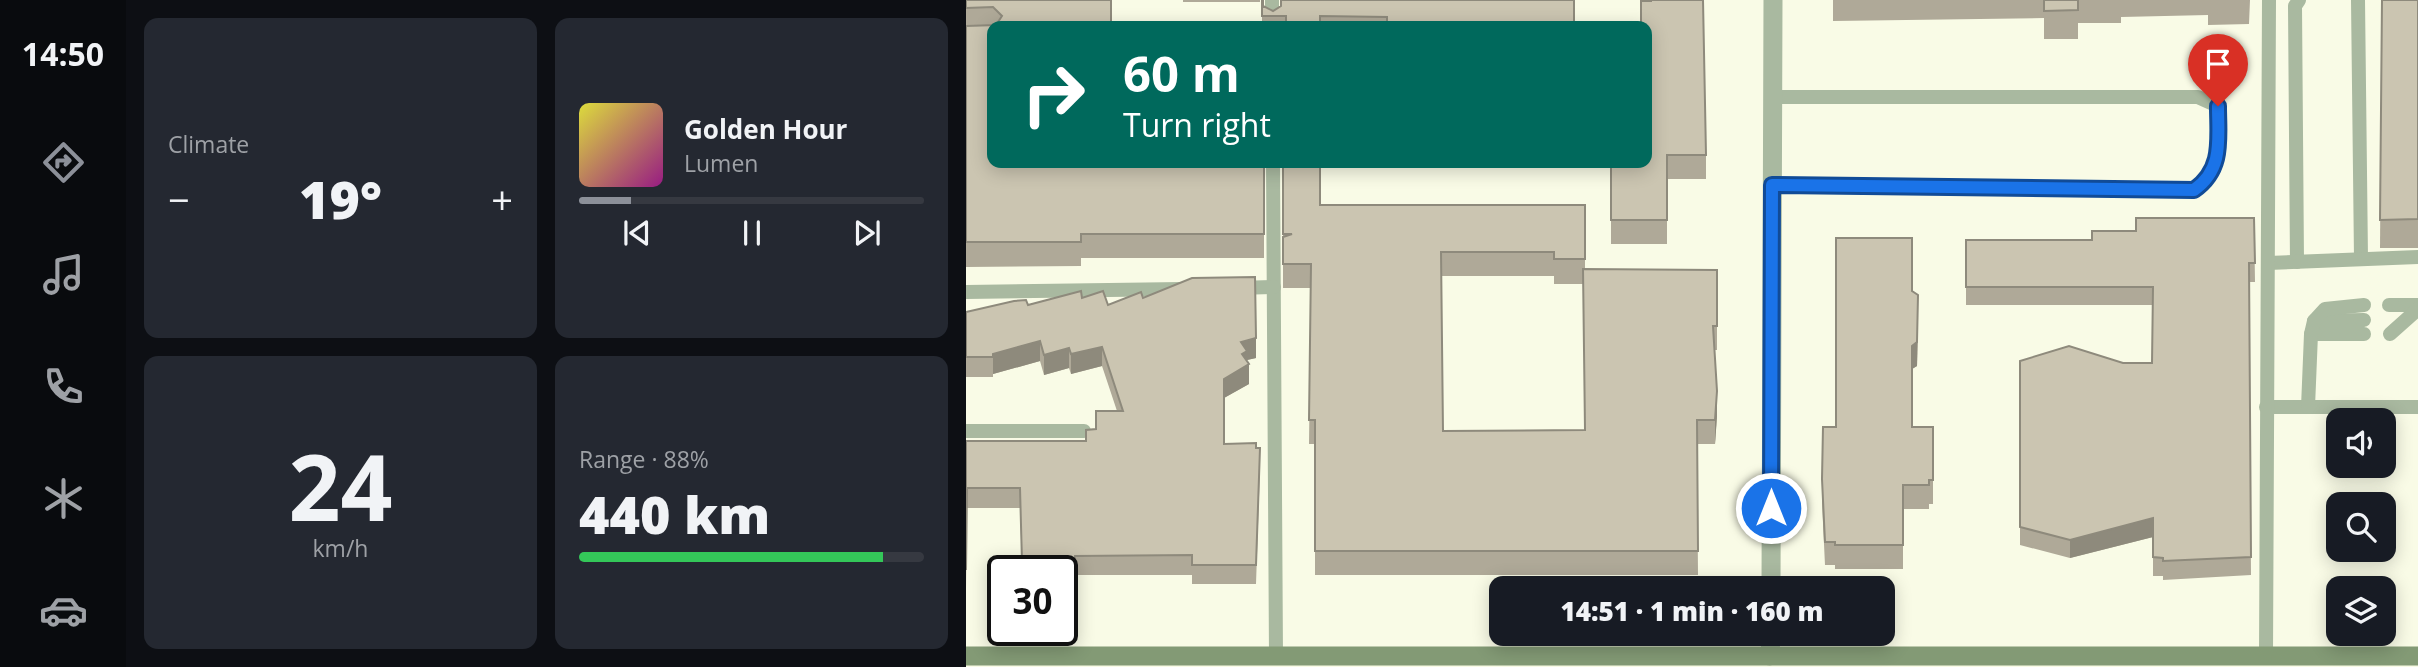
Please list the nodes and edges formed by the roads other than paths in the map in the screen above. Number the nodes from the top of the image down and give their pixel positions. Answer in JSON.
{"nodes":[{"id":1,"x":1272,"y":0,"type":"edge"},
{"id":2,"x":1773,"y":0,"type":"edge"},
{"id":3,"x":2269,"y":0,"type":"edge"},
{"id":4,"x":2299,"y":0,"type":"edge"},
{"id":5,"x":2358,"y":0,"type":"edge"},
{"id":6,"x":1272,"y":21,"type":"edge"},
{"id":7,"x":1772,"y":97,"type":"junction"},
{"id":8,"x":1273,"y":168,"type":"edge"},
{"id":9,"x":1772,"y":185,"type":"junction"},
{"id":10,"x":2418,"y":257,"type":"edge"},
{"id":11,"x":2361,"y":258,"type":"junction"},
{"id":12,"x":2268,"y":262,"type":"junction"},
{"id":13,"x":2297,"y":262,"type":"junction"},
{"id":14,"x":1273,"y":287,"type":"junction"},
{"id":15,"x":1226,"y":288,"type":"edge"},
{"id":16,"x":1199,"y":289,"type":"edge"},
{"id":17,"x":966,"y":292,"type":"edge"},
{"id":18,"x":2414,"y":311,"type":"edge"},
{"id":19,"x":2313,"y":327,"type":"junction"},
{"id":20,"x":2266,"y":407,"type":"junction"},
{"id":21,"x":2308,"y":407,"type":"junction"},
{"id":22,"x":2418,"y":407,"type":"edge"},
{"id":23,"x":1084,"y":430,"type":"edge"},
{"id":24,"x":966,"y":431,"type":"edge"},
{"id":25,"x":1771,"y":576,"type":"edge"},
{"id":26,"x":1770,"y":646,"type":"edge"},
{"id":27,"x":966,"y":656,"type":"edge"},
{"id":28,"x":1276,"y":656,"type":"junction"},
{"id":29,"x":1770,"y":656,"type":"junction"},
{"id":30,"x":2266,"y":656,"type":"junction"},
{"id":31,"x":2418,"y":656,"type":"edge"}],
"edges":[{"from":1,"to":6,"type":"lane"},
{"from":2,"to":7,"type":"street"},
{"from":3,"to":12,"type":"lane"},
{"from":4,"to":13,"type":"lane"},
{"from":5,"to":11,"type":"lane"},
{"from":7,"to":9,"type":"street"},
{"from":7,"to":9,"type":"lane"},
{"from":8,"to":14,"type":"lane"},
{"from":9,"to":25,"type":"street"},
{"from":10,"to":11,"type":"lane"},
{"from":11,"to":13,"type":"lane"},
{"from":12,"to":13,"type":"lane"},
{"from":12,"to":20,"type":"lane"},
{"from":14,"to":15,"type":"lane"},
{"from":14,"to":28,"type":"lane"},
{"from":16,"to":17,"type":"lane"},
{"from":18,"to":18,"type":"lane"},
{"from":19,"to":19,"type":"lane"},
{"from":19,"to":21,"type":"lane"},
{"from":20,"to":21,"type":"lane"},
{"from":20,"to":30,"type":"lane"},
{"from":21,"to":22,"type":"lane"},
{"from":23,"to":24,"type":"lane"},
{"from":26,"to":29,"type":"street"},
{"from":27,"to":28,"type":"main road"},
{"from":28,"to":29,"type":"main road"},
{"from":29,"to":30,"type":"main road"},
{"from":30,"to":31,"type":"main road"}]}
